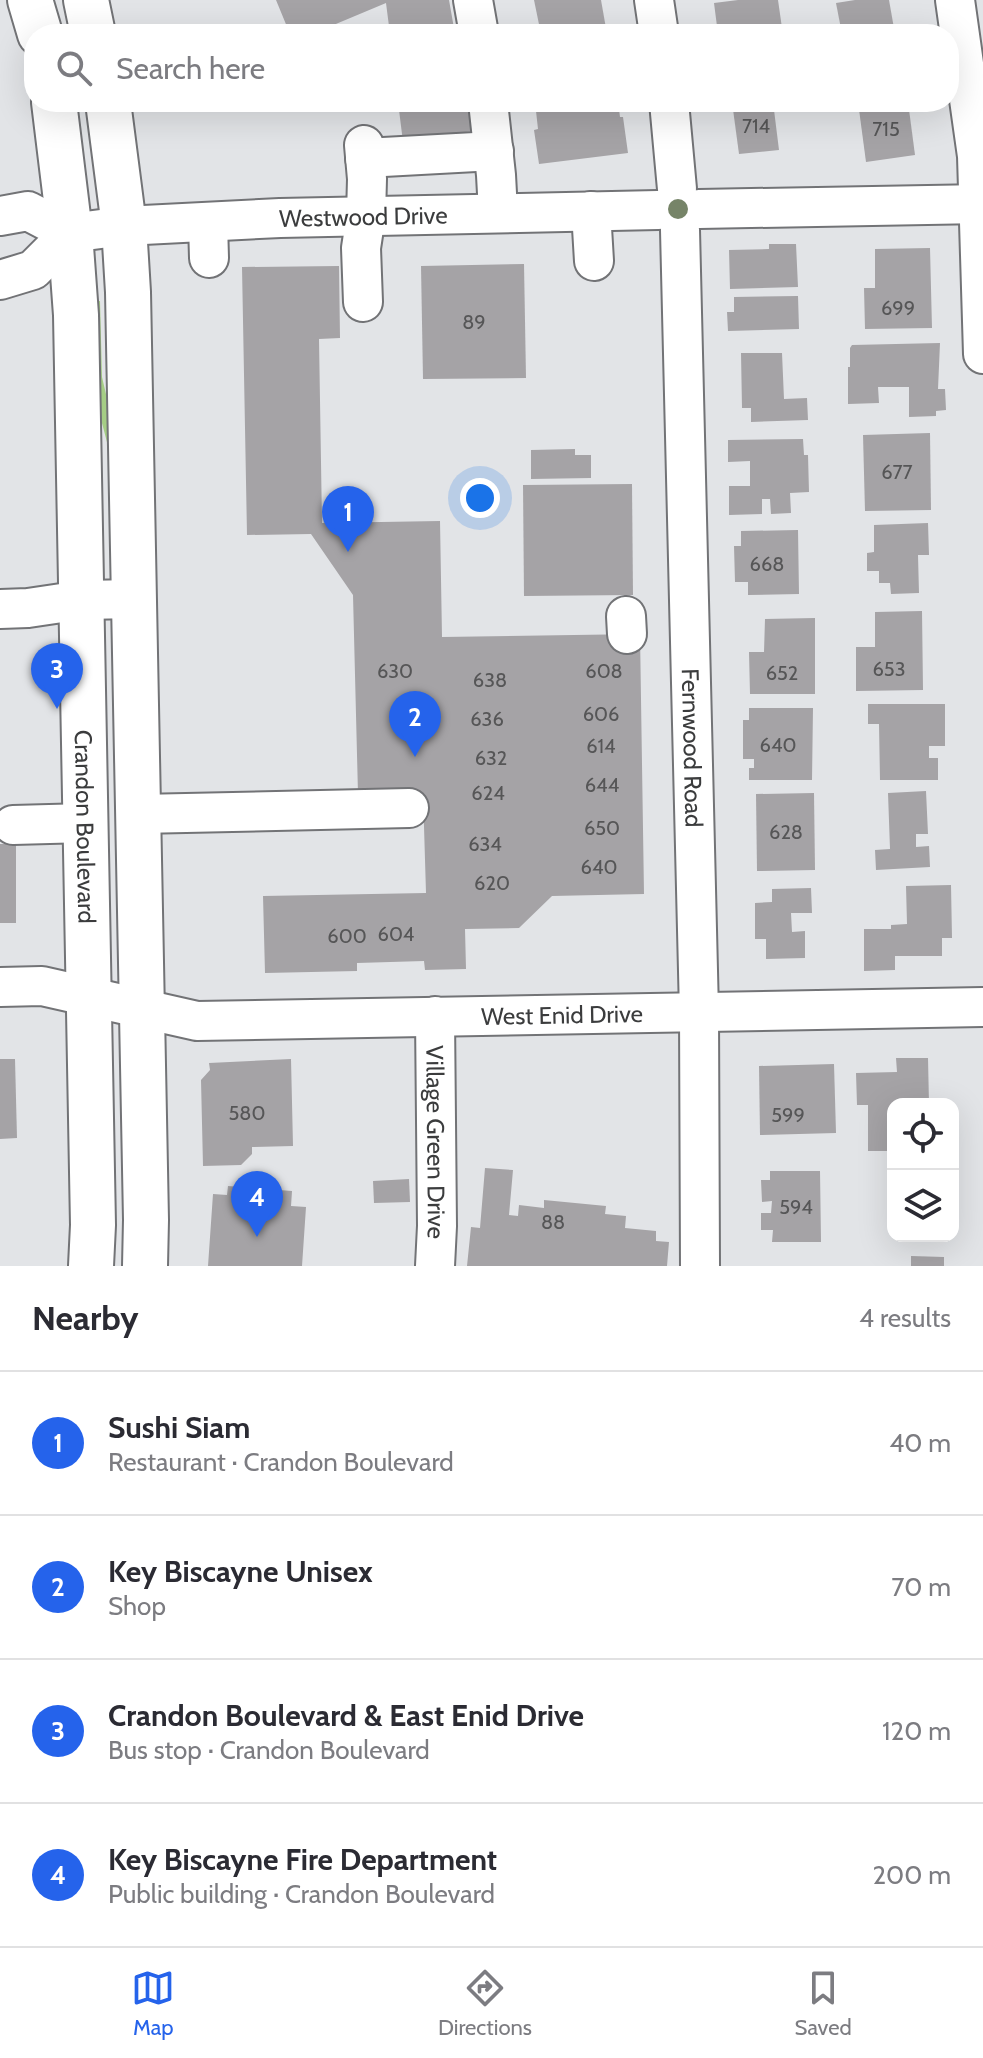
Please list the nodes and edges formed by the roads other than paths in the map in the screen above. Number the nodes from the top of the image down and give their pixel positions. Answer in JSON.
{"nodes":[{"id":1,"x":30,"y":0,"type":"edge"},
{"id":2,"x":473,"y":0,"type":"edge"},
{"id":3,"x":654,"y":0,"type":"edge"},
{"id":4,"x":955,"y":0,"type":"edge"},
{"id":5,"x":37,"y":24,"type":"edge"},
{"id":6,"x":477,"y":24,"type":"edge"},
{"id":7,"x":658,"y":24,"type":"edge"},
{"id":8,"x":958,"y":24,"type":"edge"},
{"id":9,"x":959,"y":28,"type":"edge"},
{"id":10,"x":55,"y":112,"type":"edge"},
{"id":11,"x":109,"y":112,"type":"edge"},
{"id":12,"x":489,"y":112,"type":"edge"},
{"id":13,"x":670,"y":112,"type":"edge"},
{"id":14,"x":494,"y":151,"type":"junction"},
{"id":15,"x":981,"y":204,"type":"edge"},
{"id":16,"x":678,"y":210,"type":"junction"},
{"id":17,"x":591,"y":211,"type":"junction"},
{"id":18,"x":498,"y":212,"type":"junction"},
{"id":19,"x":366,"y":215,"type":"junction"},
{"id":20,"x":0,"y":216,"type":"edge"},
{"id":21,"x":124,"y":226,"type":"junction"},
{"id":22,"x":70,"y":233,"type":"junction"},
{"id":23,"x":594,"y":261,"type":"dead end"},
{"id":24,"x":0,"y":280,"type":"edge"},
{"id":25,"x":363,"y":302,"type":"dead end"},
{"id":26,"x":983,"y":354,"type":"edge"},
{"id":27,"x":136,"y":599,"type":"junction"},
{"id":28,"x":82,"y":600,"type":"junction"},
{"id":29,"x":0,"y":609,"type":"edge"},
{"id":30,"x":409,"y":808,"type":"dead end"},
{"id":31,"x":139,"y":814,"type":"junction"},
{"id":32,"x":86,"y":823,"type":"junction"},
{"id":33,"x":13,"y":825,"type":"dead end"},
{"id":34,"x":0,"y":987,"type":"edge"},
{"id":35,"x":89,"y":997,"type":"junction"},
{"id":36,"x":983,"y":1007,"type":"edge"},
{"id":37,"x":142,"y":1010,"type":"junction"},
{"id":38,"x":699,"y":1012,"type":"junction"},
{"id":39,"x":435,"y":1016,"type":"junction"},
{"id":40,"x":91,"y":1266,"type":"edge"},
{"id":41,"x":145,"y":1266,"type":"edge"},
{"id":42,"x":435,"y":1266,"type":"edge"},
{"id":43,"x":700,"y":1266,"type":"edge"}],
"edges":[{"from":1,"to":5,"type":"main road"},
{"from":2,"to":6,"type":"street"},
{"from":3,"to":7,"type":"street"},
{"from":4,"to":8,"type":"street"},
{"from":9,"to":15,"type":"street"},
{"from":10,"to":22,"type":"main road","name":"Crandon Boulevard"},
{"from":11,"to":21,"type":"main road"},
{"from":12,"to":14,"type":"street"},
{"from":13,"to":16,"type":"street","name":"Fernwood Road"},
{"from":14,"to":18,"type":"street"},
{"from":14,"to":19,"type":"street"},
{"from":15,"to":16,"type":"street","name":"Westwood Drive"},
{"from":15,"to":26,"type":"street"},
{"from":16,"to":17,"type":"street","name":"Westwood Drive"},
{"from":16,"to":38,"type":"street","name":"Fernwood Road"},
{"from":17,"to":18,"type":"street","name":"Westwood Drive"},
{"from":17,"to":23,"type":"street"},
{"from":18,"to":19,"type":"street","name":"Westwood Drive"},
{"from":19,"to":21,"type":"street","name":"Westwood Drive"},
{"from":19,"to":25,"type":"street"},
{"from":20,"to":22,"type":"street"},
{"from":21,"to":22,"type":"street","name":"Westwood Drive"},
{"from":21,"to":27,"type":"main road"},
{"from":22,"to":24,"type":"street"},
{"from":22,"to":28,"type":"main road","name":"Crandon Boulevard"},
{"from":27,"to":28,"type":"street"},
{"from":27,"to":31,"type":"main road"},
{"from":28,"to":29,"type":"street"},
{"from":28,"to":32,"type":"main road","name":"Crandon Boulevard"},
{"from":30,"to":31,"type":"street"},
{"from":31,"to":37,"type":"main road"},
{"from":32,"to":33,"type":"street"},
{"from":32,"to":35,"type":"main road","name":"Crandon Boulevard"},
{"from":34,"to":35,"type":"street","name":"West Enid Drive"},
{"from":35,"to":37,"type":"street","name":"West Enid Drive"},
{"from":35,"to":40,"type":"main road","name":"Crandon Boulevard"},
{"from":36,"to":38,"type":"street","name":"West Enid Drive"},
{"from":37,"to":39,"type":"street","name":"West Enid Drive"},
{"from":37,"to":41,"type":"main road"},
{"from":38,"to":39,"type":"street","name":"West Enid Drive"},
{"from":38,"to":43,"type":"street","name":"Fernwood Road"},
{"from":39,"to":42,"type":"street","name":"Village Green Drive"}]}
